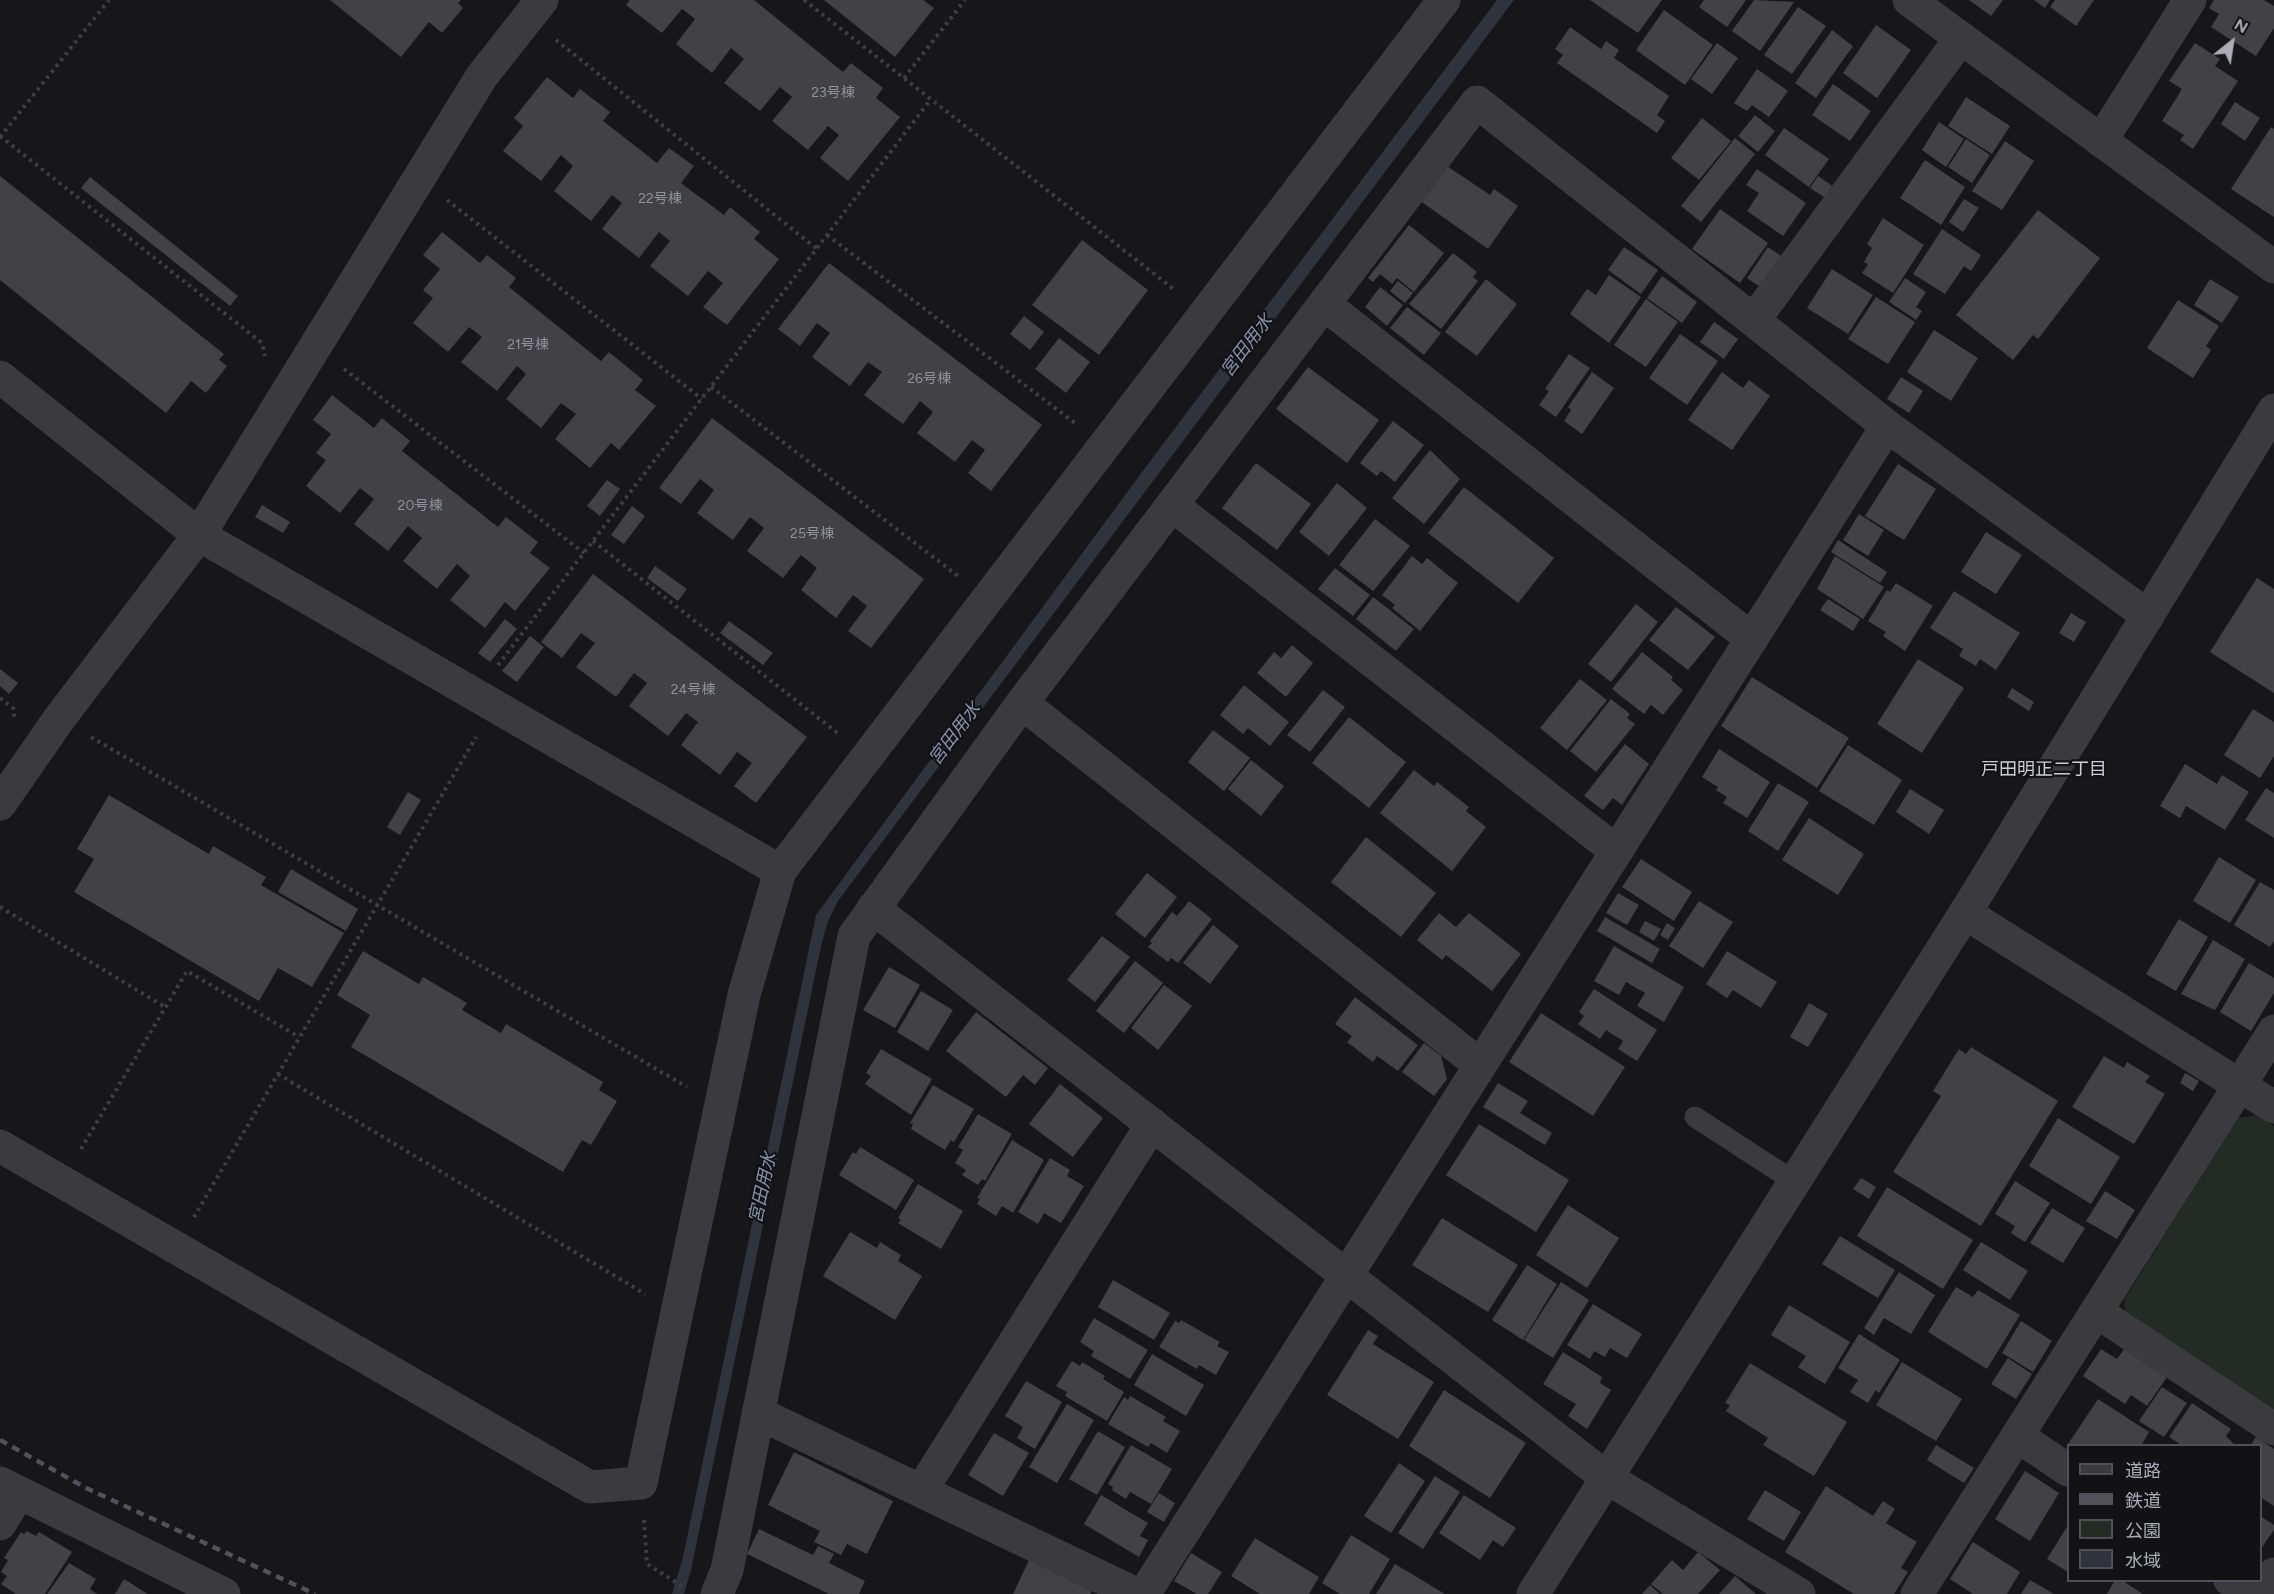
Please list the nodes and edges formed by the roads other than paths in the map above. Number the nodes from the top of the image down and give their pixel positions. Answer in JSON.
{"nodes":[{"id":1,"x":1909,"y":0,"type":"edge"},
{"id":2,"x":2190,"y":0,"type":"edge"},
{"id":3,"x":1429,"y":5,"type":"edge"},
{"id":4,"x":535,"y":9,"type":"edge"},
{"id":5,"x":1961,"y":38,"type":"junction"},
{"id":6,"x":2101,"y":141,"type":"junction"},
{"id":7,"x":2274,"y":267,"type":"edge"},
{"id":8,"x":1324,"y":304,"type":"junction"},
{"id":9,"x":1754,"y":320,"type":"junction"},
{"id":10,"x":0,"y":377,"type":"edge"},
{"id":11,"x":2274,"y":410,"type":"edge"},
{"id":12,"x":1887,"y":426,"type":"junction"},
{"id":13,"x":1172,"y":505,"type":"junction"},
{"id":14,"x":199,"y":535,"type":"junction"},
{"id":15,"x":2148,"y":616,"type":"junction"},
{"id":16,"x":1752,"y":639,"type":"junction"},
{"id":17,"x":1022,"y":703,"type":"junction"},
{"id":18,"x":0,"y":804,"type":"edge"},
{"id":19,"x":1616,"y":851,"type":"junction"},
{"id":20,"x":780,"y":871,"type":"junction"},
{"id":21,"x":873,"y":908,"type":"junction"},
{"id":22,"x":1965,"y":913,"type":"junction"},
{"id":23,"x":2274,"y":1031,"type":"edge"},
{"id":24,"x":1480,"y":1065,"type":"junction"},
{"id":25,"x":2240,"y":1085,"type":"junction"},
{"id":26,"x":2274,"y":1107,"type":"edge"},
{"id":27,"x":1695,"y":1117,"type":"dead end"},
{"id":28,"x":1152,"y":1124,"type":"junction"},
{"id":29,"x":0,"y":1146,"type":"edge"},
{"id":30,"x":1795,"y":1182,"type":"junction"},
{"id":31,"x":1346,"y":1275,"type":"junction"},
{"id":32,"x":2097,"y":1312,"type":"junction"},
{"id":33,"x":758,"y":1413,"type":"junction"},
{"id":34,"x":2274,"y":1429,"type":"edge"},
{"id":35,"x":2019,"y":1437,"type":"junction"},
{"id":36,"x":2067,"y":1469,"type":"edge"},
{"id":37,"x":1607,"y":1478,"type":"junction"},
{"id":38,"x":10,"y":1488,"type":"edge"},
{"id":39,"x":921,"y":1491,"type":"junction"},
{"id":40,"x":0,"y":1524,"type":"edge"},
{"id":41,"x":2274,"y":1574,"type":"edge"},
{"id":42,"x":2232,"y":1582,"type":"edge"},
{"id":43,"x":224,"y":1594,"type":"edge"},
{"id":44,"x":717,"y":1594,"type":"edge"},
{"id":45,"x":1136,"y":1594,"type":"edge"},
{"id":46,"x":1144,"y":1594,"type":"edge"},
{"id":47,"x":1533,"y":1594,"type":"edge"},
{"id":48,"x":1797,"y":1594,"type":"edge"},
{"id":49,"x":1917,"y":1594,"type":"edge"},
{"id":50,"x":2250,"y":1594,"type":"edge"},
{"id":51,"x":2262,"y":1594,"type":"edge"}],
"edges":[{"from":1,"to":5,"type":"street"},
{"from":2,"to":6,"type":"street"},
{"from":3,"to":20,"type":"street"},
{"from":4,"to":14,"type":"street"},
{"from":5,"to":6,"type":"street"},
{"from":5,"to":9,"type":"street"},
{"from":6,"to":7,"type":"street"},
{"from":8,"to":9,"type":"street"},
{"from":8,"to":13,"type":"street"},
{"from":8,"to":16,"type":"street"},
{"from":9,"to":12,"type":"street"},
{"from":10,"to":14,"type":"street"},
{"from":11,"to":15,"type":"street"},
{"from":12,"to":15,"type":"street"},
{"from":12,"to":16,"type":"street"},
{"from":13,"to":17,"type":"street"},
{"from":13,"to":19,"type":"street"},
{"from":14,"to":18,"type":"street"},
{"from":14,"to":20,"type":"street"},
{"from":15,"to":22,"type":"street"},
{"from":16,"to":19,"type":"street"},
{"from":17,"to":21,"type":"street"},
{"from":17,"to":24,"type":"street"},
{"from":19,"to":24,"type":"street"},
{"from":20,"to":29,"type":"street"},
{"from":21,"to":28,"type":"street"},
{"from":21,"to":33,"type":"street"},
{"from":22,"to":25,"type":"street"},
{"from":22,"to":30,"type":"street"},
{"from":23,"to":25,"type":"street"},
{"from":24,"to":31,"type":"street"},
{"from":25,"to":26,"type":"street"},
{"from":25,"to":32,"type":"street"},
{"from":27,"to":30,"type":"lane"},
{"from":28,"to":31,"type":"street"},
{"from":28,"to":39,"type":"street"},
{"from":30,"to":37,"type":"street"},
{"from":31,"to":37,"type":"street"},
{"from":31,"to":46,"type":"street"},
{"from":32,"to":34,"type":"street"},
{"from":32,"to":35,"type":"street"},
{"from":33,"to":39,"type":"street"},
{"from":33,"to":44,"type":"street"},
{"from":35,"to":36,"type":"street"},
{"from":35,"to":49,"type":"street"},
{"from":37,"to":47,"type":"street"},
{"from":37,"to":48,"type":"street"},
{"from":38,"to":40,"type":"street"},
{"from":38,"to":43,"type":"street"},
{"from":39,"to":45,"type":"street"},
{"from":41,"to":51,"type":"street"},
{"from":42,"to":50,"type":"street"}]}
